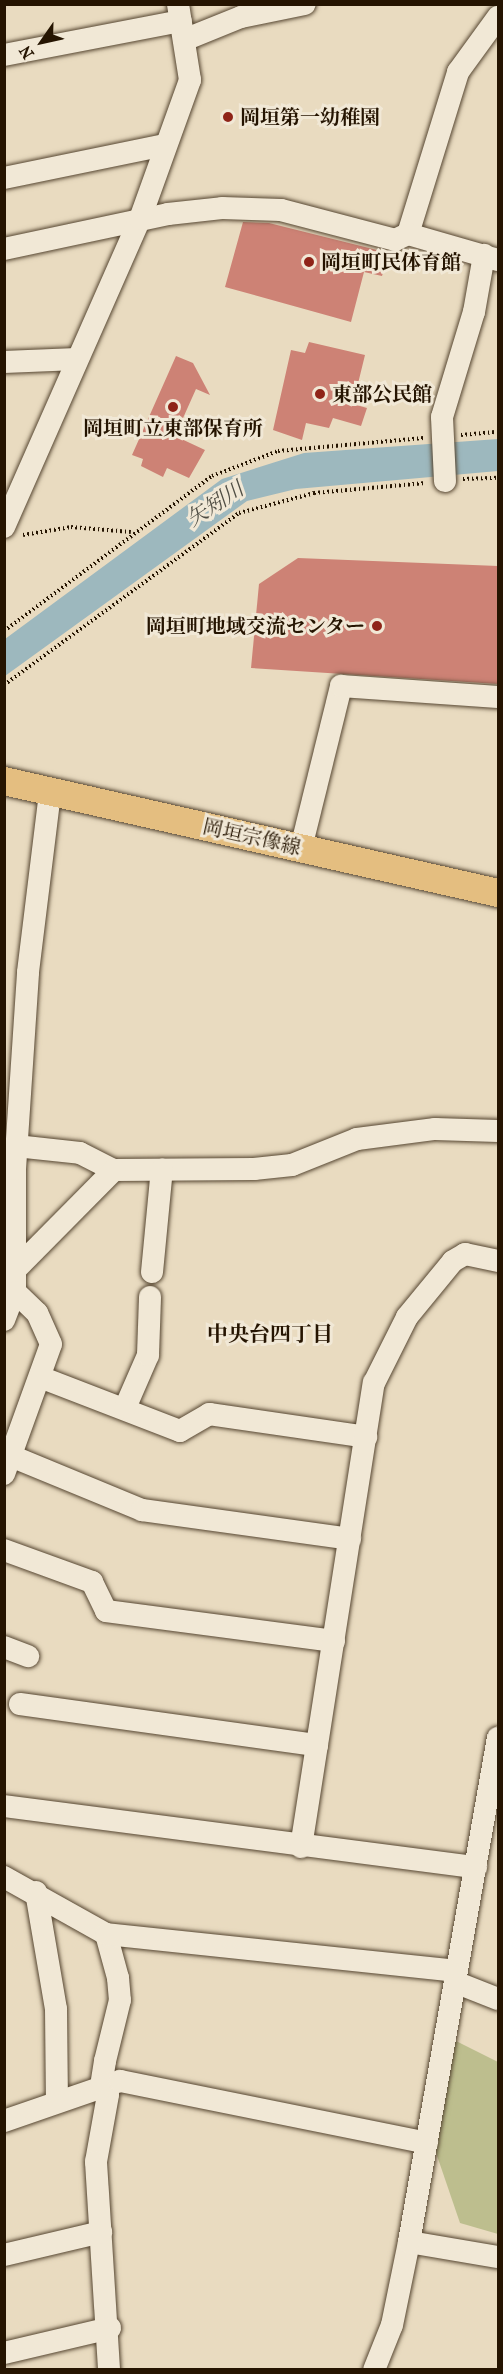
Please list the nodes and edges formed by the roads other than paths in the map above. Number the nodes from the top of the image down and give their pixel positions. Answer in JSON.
{"nodes":[{"id":1,"x":305,"y":4,"type":"edge"},
{"id":2,"x":498,"y":17,"type":"edge"},
{"id":3,"x":181,"y":22,"type":"edge"},
{"id":4,"x":4,"y":55,"type":"edge"},
{"id":5,"x":165,"y":145,"type":"junction"},
{"id":6,"x":4,"y":178,"type":"edge"},
{"id":7,"x":140,"y":219,"type":"junction"},
{"id":8,"x":408,"y":234,"type":"junction"},
{"id":9,"x":4,"y":249,"type":"edge"},
{"id":10,"x":491,"y":258,"type":"edge"},
{"id":11,"x":77,"y":359,"type":"junction"},
{"id":12,"x":4,"y":362,"type":"edge"},
{"id":13,"x":445,"y":481,"type":"road end"},
{"id":14,"x":10,"y":532,"type":"edge"},
{"id":15,"x":498,"y":697,"type":"edge"},
{"id":16,"x":4,"y":782,"type":"edge"},
{"id":17,"x":50,"y":792,"type":"junction"},
{"id":18,"x":302,"y":848,"type":"junction"},
{"id":19,"x":498,"y":893,"type":"edge"},
{"id":20,"x":498,"y":1131,"type":"edge"},
{"id":21,"x":12,"y":1161,"type":"edge"},
{"id":22,"x":162,"y":1169,"type":"junction"},
{"id":23,"x":114,"y":1170,"type":"junction"},
{"id":24,"x":498,"y":1261,"type":"edge"},
{"id":25,"x":152,"y":1272,"type":"dead end"},
{"id":26,"x":15,"y":1281,"type":"junction"},
{"id":27,"x":150,"y":1297,"type":"dead end"},
{"id":28,"x":4,"y":1320,"type":"edge"},
{"id":29,"x":40,"y":1377,"type":"junction"},
{"id":30,"x":125,"y":1408,"type":"junction"},
{"id":31,"x":366,"y":1437,"type":"junction"},
{"id":32,"x":8,"y":1465,"type":"edge"},
{"id":33,"x":350,"y":1539,"type":"junction"},
{"id":34,"x":4,"y":1550,"type":"edge"},
{"id":35,"x":333,"y":1641,"type":"junction"},
{"id":36,"x":4,"y":1647,"type":"edge"},
{"id":37,"x":28,"y":1656,"type":"dead end"},
{"id":38,"x":20,"y":1704,"type":"dead end"},
{"id":39,"x":498,"y":1738,"type":"edge"},
{"id":40,"x":316,"y":1745,"type":"junction"},
{"id":41,"x":4,"y":1806,"type":"edge"},
{"id":42,"x":490,"y":1840,"type":"edge"},
{"id":43,"x":301,"y":1847,"type":"junction"},
{"id":44,"x":476,"y":1867,"type":"junction"},
{"id":45,"x":4,"y":1877,"type":"edge"},
{"id":46,"x":36,"y":1892,"type":"junction"},
{"id":47,"x":106,"y":1934,"type":"junction"},
{"id":48,"x":456,"y":1976,"type":"junction"},
{"id":49,"x":498,"y":1998,"type":"edge"},
{"id":50,"x":101,"y":2086,"type":"junction"},
{"id":51,"x":57,"y":2101,"type":"junction"},
{"id":52,"x":4,"y":2121,"type":"edge"},
{"id":53,"x":427,"y":2143,"type":"junction"},
{"id":54,"x":101,"y":2232,"type":"junction"},
{"id":55,"x":410,"y":2242,"type":"junction"},
{"id":56,"x":4,"y":2255,"type":"edge"},
{"id":57,"x":498,"y":2256,"type":"edge"},
{"id":58,"x":110,"y":2328,"type":"junction"},
{"id":59,"x":4,"y":2353,"type":"edge"},
{"id":60,"x":109,"y":2370,"type":"edge"},
{"id":61,"x":374,"y":2370,"type":"edge"}],
"edges":[{"from":1,"to":3,"type":"street"},
{"from":2,"to":8,"type":"street"},
{"from":3,"to":4,"type":"street"},
{"from":3,"to":5,"type":"street"},
{"from":5,"to":6,"type":"street"},
{"from":5,"to":7,"type":"street"},
{"from":7,"to":8,"type":"street"},
{"from":7,"to":9,"type":"street"},
{"from":7,"to":11,"type":"street"},
{"from":8,"to":10,"type":"street"},
{"from":10,"to":13,"type":"street"},
{"from":11,"to":12,"type":"street"},
{"from":11,"to":14,"type":"street"},
{"from":15,"to":18,"type":"street"},
{"from":16,"to":17,"type":"main road","name":"岡垣宗像線"},
{"from":17,"to":18,"type":"main road","name":"岡垣宗像線"},
{"from":17,"to":21,"type":"street"},
{"from":18,"to":19,"type":"main road","name":"岡垣宗像線"},
{"from":20,"to":22,"type":"street"},
{"from":21,"to":23,"type":"street"},
{"from":21,"to":26,"type":"street"},
{"from":22,"to":23,"type":"street"},
{"from":22,"to":25,"type":"street"},
{"from":23,"to":26,"type":"street"},
{"from":24,"to":31,"type":"street"},
{"from":26,"to":28,"type":"street"},
{"from":26,"to":29,"type":"street"},
{"from":27,"to":30,"type":"street"},
{"from":29,"to":30,"type":"street"},
{"from":29,"to":32,"type":"street"},
{"from":30,"to":31,"type":"street"},
{"from":31,"to":33,"type":"street"},
{"from":32,"to":33,"type":"street"},
{"from":33,"to":35,"type":"street"},
{"from":34,"to":35,"type":"street"},
{"from":35,"to":40,"type":"street"},
{"from":36,"to":37,"type":"street"},
{"from":38,"to":40,"type":"street"},
{"from":39,"to":42,"type":"street"},
{"from":40,"to":43,"type":"street"},
{"from":41,"to":43,"type":"street"},
{"from":42,"to":44,"type":"street"},
{"from":43,"to":44,"type":"street"},
{"from":44,"to":48,"type":"street"},
{"from":45,"to":46,"type":"street"},
{"from":46,"to":47,"type":"street"},
{"from":46,"to":51,"type":"street"},
{"from":47,"to":48,"type":"street"},
{"from":47,"to":50,"type":"street"},
{"from":48,"to":49,"type":"street"},
{"from":48,"to":53,"type":"street"},
{"from":50,"to":51,"type":"street"},
{"from":50,"to":53,"type":"street"},
{"from":50,"to":54,"type":"street"},
{"from":51,"to":52,"type":"street"},
{"from":53,"to":55,"type":"street"},
{"from":54,"to":56,"type":"street"},
{"from":54,"to":58,"type":"street"},
{"from":55,"to":57,"type":"street"},
{"from":55,"to":61,"type":"street"},
{"from":58,"to":59,"type":"street"},
{"from":58,"to":60,"type":"street"}]}
